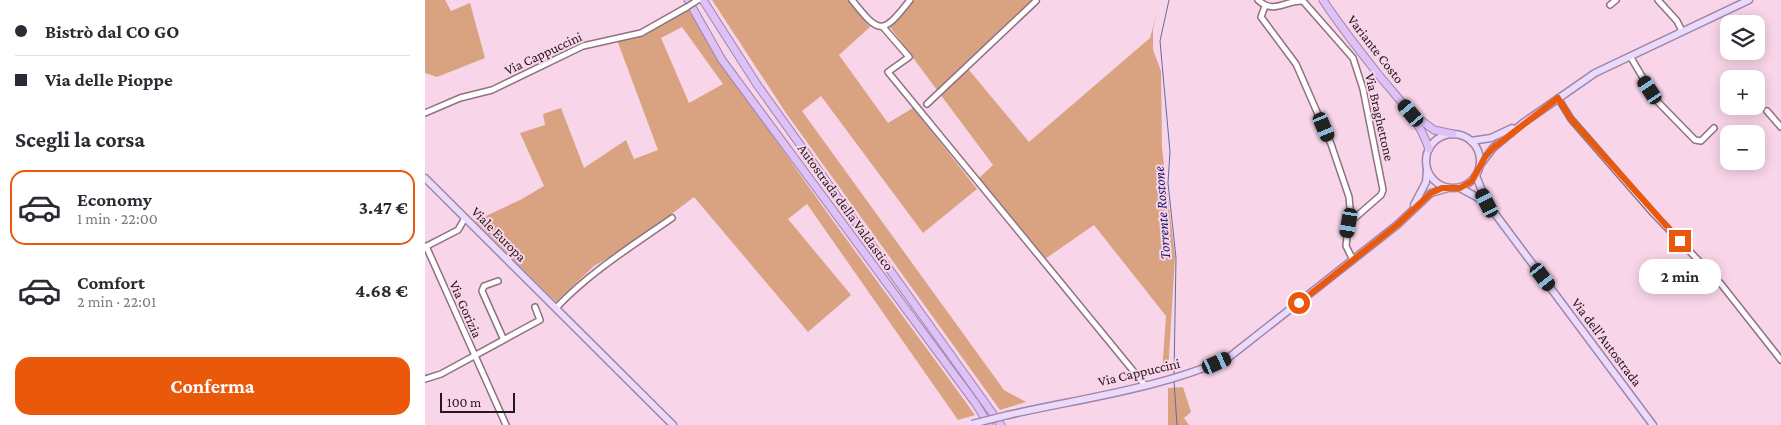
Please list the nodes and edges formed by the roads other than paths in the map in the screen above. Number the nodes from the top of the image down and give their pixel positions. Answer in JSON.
{"nodes":[{"id":1,"x":698,"y":0,"type":"edge"},
{"id":2,"x":703,"y":0,"type":"edge"},
{"id":3,"x":852,"y":0,"type":"edge"},
{"id":4,"x":910,"y":0,"type":"edge"},
{"id":5,"x":1034,"y":0,"type":"edge"},
{"id":6,"x":1258,"y":0,"type":"edge"},
{"id":7,"x":1323,"y":0,"type":"edge"},
{"id":8,"x":1616,"y":0,"type":"edge"},
{"id":9,"x":1658,"y":0,"type":"edge"},
{"id":10,"x":1747,"y":0,"type":"edge"},
{"id":11,"x":687,"y":4,"type":"edge"},
{"id":12,"x":1610,"y":5,"type":"dead end"},
{"id":13,"x":1265,"y":6,"type":"junction"},
{"id":14,"x":883,"y":27,"type":"junction"},
{"id":15,"x":1682,"y":31,"type":"junction"},
{"id":16,"x":1630,"y":56,"type":"junction"},
{"id":17,"x":1558,"y":98,"type":"junction"},
{"id":18,"x":927,"y":104,"type":"dead end"},
{"id":19,"x":1767,"y":111,"type":"dead end"},
{"id":20,"x":425,"y":113,"type":"edge"},
{"id":21,"x":1411,"y":113,"type":"junction"},
{"id":22,"x":1523,"y":123,"type":"junction"},
{"id":23,"x":1781,"y":127,"type":"edge"},
{"id":24,"x":1714,"y":128,"type":"dead end"},
{"id":25,"x":1453,"y":134,"type":"junction"},
{"id":26,"x":1471,"y":141,"type":"junction"},
{"id":27,"x":1429,"y":149,"type":"junction"},
{"id":28,"x":1480,"y":165,"type":"junction"},
{"id":29,"x":1427,"y":169,"type":"junction"},
{"id":30,"x":1476,"y":176,"type":"junction"},
{"id":31,"x":425,"y":178,"type":"edge"},
{"id":32,"x":1448,"y":188,"type":"junction"},
{"id":33,"x":1460,"y":188,"type":"junction"},
{"id":34,"x":1487,"y":203,"type":"junction"},
{"id":35,"x":1412,"y":209,"type":"junction"},
{"id":36,"x":465,"y":218,"type":"junction"},
{"id":37,"x":672,"y":218,"type":"dead end"},
{"id":38,"x":1349,"y":223,"type":"junction"},
{"id":39,"x":426,"y":247,"type":"edge"},
{"id":40,"x":1353,"y":260,"type":"junction"},
{"id":41,"x":498,"y":281,"type":"dead end"},
{"id":42,"x":535,"y":307,"type":"dead end"},
{"id":43,"x":556,"y":308,"type":"junction"},
{"id":44,"x":503,"y":338,"type":"junction"},
{"id":45,"x":475,"y":356,"type":"junction"},
{"id":46,"x":1781,"y":360,"type":"edge"},
{"id":47,"x":425,"y":379,"type":"edge"},
{"id":48,"x":1144,"y":384,"type":"junction"},
{"id":49,"x":969,"y":424,"type":"edge"},
{"id":50,"x":506,"y":425,"type":"edge"},
{"id":51,"x":673,"y":425,"type":"edge"},
{"id":52,"x":989,"y":425,"type":"edge"},
{"id":53,"x":1001,"y":425,"type":"edge"},
{"id":54,"x":1653,"y":425,"type":"edge"}],
"edges":[{"from":1,"to":11,"type":"street","name":"Via Cappuccini","bridge":true},
{"from":2,"to":53,"type":"highway","name":"Autostrada della Valdastico"},
{"from":3,"to":14,"type":"street"},
{"from":4,"to":14,"type":"street"},
{"from":5,"to":18,"type":"street"},
{"from":6,"to":13,"type":"street"},
{"from":7,"to":21,"type":"highway","name":"Variante Costo"},
{"from":8,"to":12,"type":"street"},
{"from":9,"to":15,"type":"street"},
{"from":10,"to":15,"type":"main road"},
{"from":11,"to":20,"type":"street","name":"Via Cappuccini"},
{"from":11,"to":52,"type":"highway","name":"Autostrada della Valdastico"},
{"from":13,"to":38,"type":"street"},
{"from":13,"to":38,"type":"street","name":"Via Braghettone"},
{"from":14,"to":48,"type":"street"},
{"from":15,"to":16,"type":"main road"},
{"from":16,"to":17,"type":"main road"},
{"from":16,"to":24,"type":"street"},
{"from":17,"to":22,"type":"main road"},
{"from":17,"to":46,"type":"street"},
{"from":19,"to":23,"type":"street"},
{"from":21,"to":25,"type":"highway"},
{"from":21,"to":27,"type":"highway"},
{"from":22,"to":26,"type":"main road"},
{"from":22,"to":28,"type":"main road"},
{"from":25,"to":26,"type":"main road"},
{"from":25,"to":27,"type":"main road"},
{"from":26,"to":28,"type":"main road"},
{"from":27,"to":29,"type":"main road"},
{"from":28,"to":30,"type":"main road"},
{"from":29,"to":32,"type":"main road"},
{"from":29,"to":35,"type":"main road","name":"Via Cappuccini"},
{"from":30,"to":33,"type":"main road"},
{"from":30,"to":34,"type":"main road"},
{"from":31,"to":36,"type":"main road","name":"Viale Europa"},
{"from":32,"to":33,"type":"main road"},
{"from":32,"to":35,"type":"main road","name":"Via Cappuccini"},
{"from":33,"to":34,"type":"main road"},
{"from":34,"to":54,"type":"main road","name":"Via dell'Autostrada"},
{"from":35,"to":40,"type":"main road","name":"Via Cappuccini"},
{"from":36,"to":39,"type":"street","name":"Via Gorizia"},
{"from":36,"to":43,"type":"main road","name":"Viale Europa"},
{"from":37,"to":43,"type":"street"},
{"from":38,"to":40,"type":"street"},
{"from":39,"to":45,"type":"street","name":"Via Gorizia"},
{"from":40,"to":48,"type":"main road","name":"Via Cappuccini"},
{"from":41,"to":44,"type":"street"},
{"from":42,"to":44,"type":"street"},
{"from":43,"to":51,"type":"main road","name":"Viale Europa"},
{"from":44,"to":45,"type":"street"},
{"from":45,"to":47,"type":"street"},
{"from":45,"to":50,"type":"street","name":"Via Gorizia"},
{"from":48,"to":49,"type":"main road","name":"Via Cappuccini","bridge":true}]}
